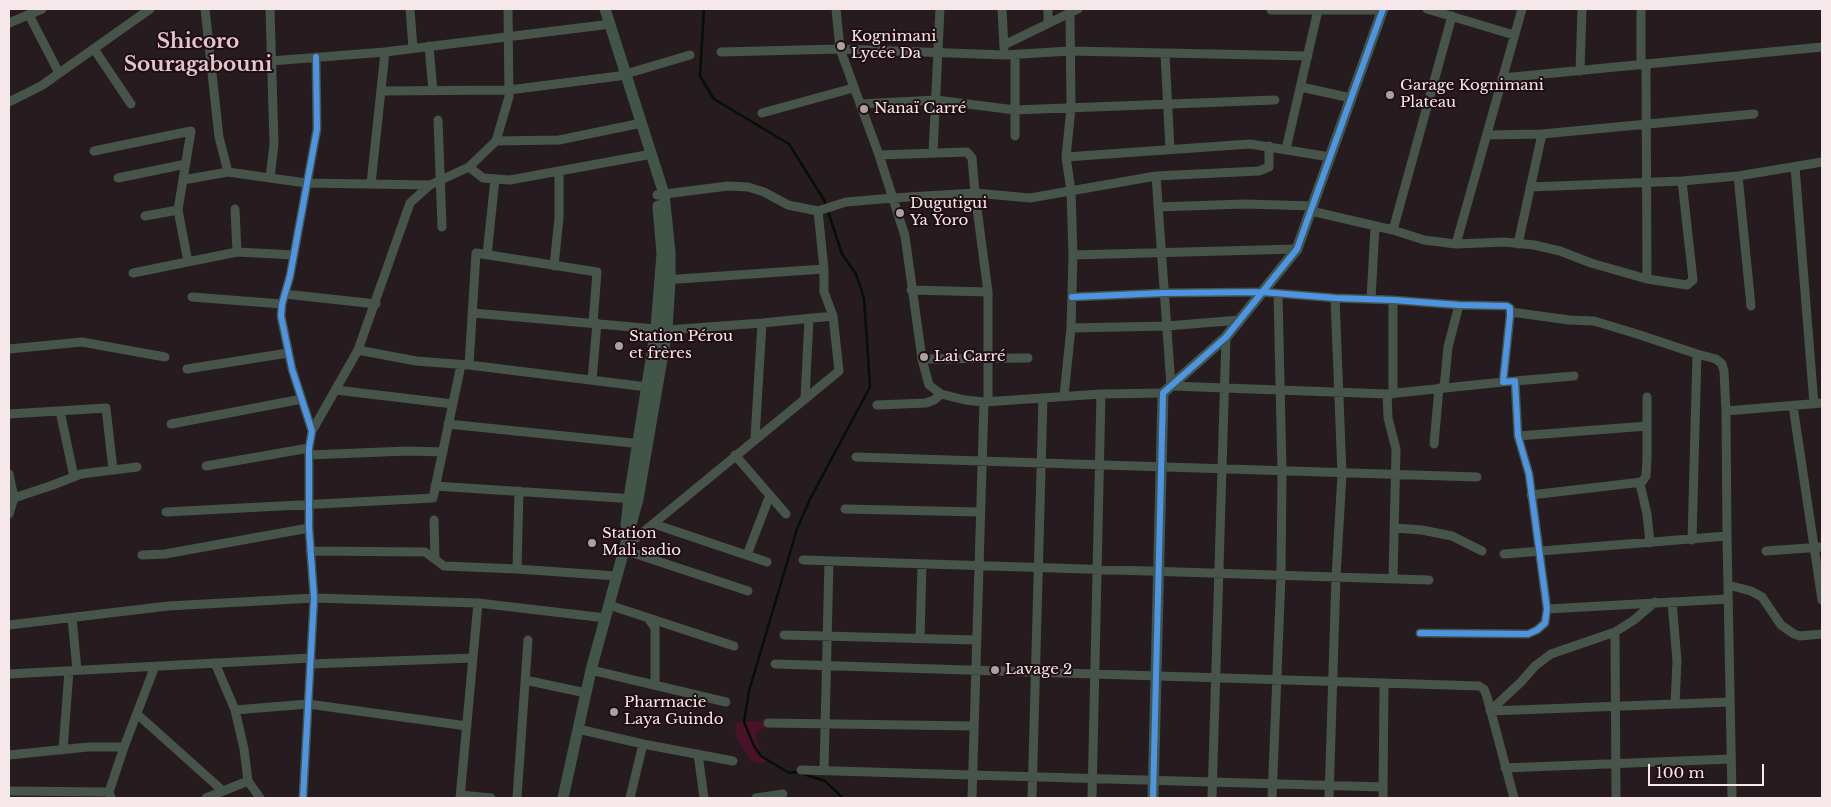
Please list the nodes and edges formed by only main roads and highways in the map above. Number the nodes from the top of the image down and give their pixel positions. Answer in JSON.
{"nodes":[{"id":1,"x":598,"y":9,"type":"edge"},
{"id":2,"x":605,"y":9,"type":"edge"},
{"id":3,"x":1383,"y":9,"type":"edge"},
{"id":4,"x":623,"y":75,"type":"junction"},
{"id":5,"x":662,"y":329,"type":"junction"},
{"id":6,"x":642,"y":444,"type":"junction"},
{"id":7,"x":563,"y":798,"type":"edge"},
{"id":8,"x":1152,"y":798,"type":"edge"}],
"edges":[{"from":1,"to":4,"type":"main road"},
{"from":2,"to":4,"type":"main road"},
{"from":3,"to":8,"type":"main road"},
{"from":4,"to":5,"type":"main road"},
{"from":5,"to":6,"type":"main road"},
{"from":5,"to":6,"type":"main road"},
{"from":6,"to":7,"type":"main road"}]}
